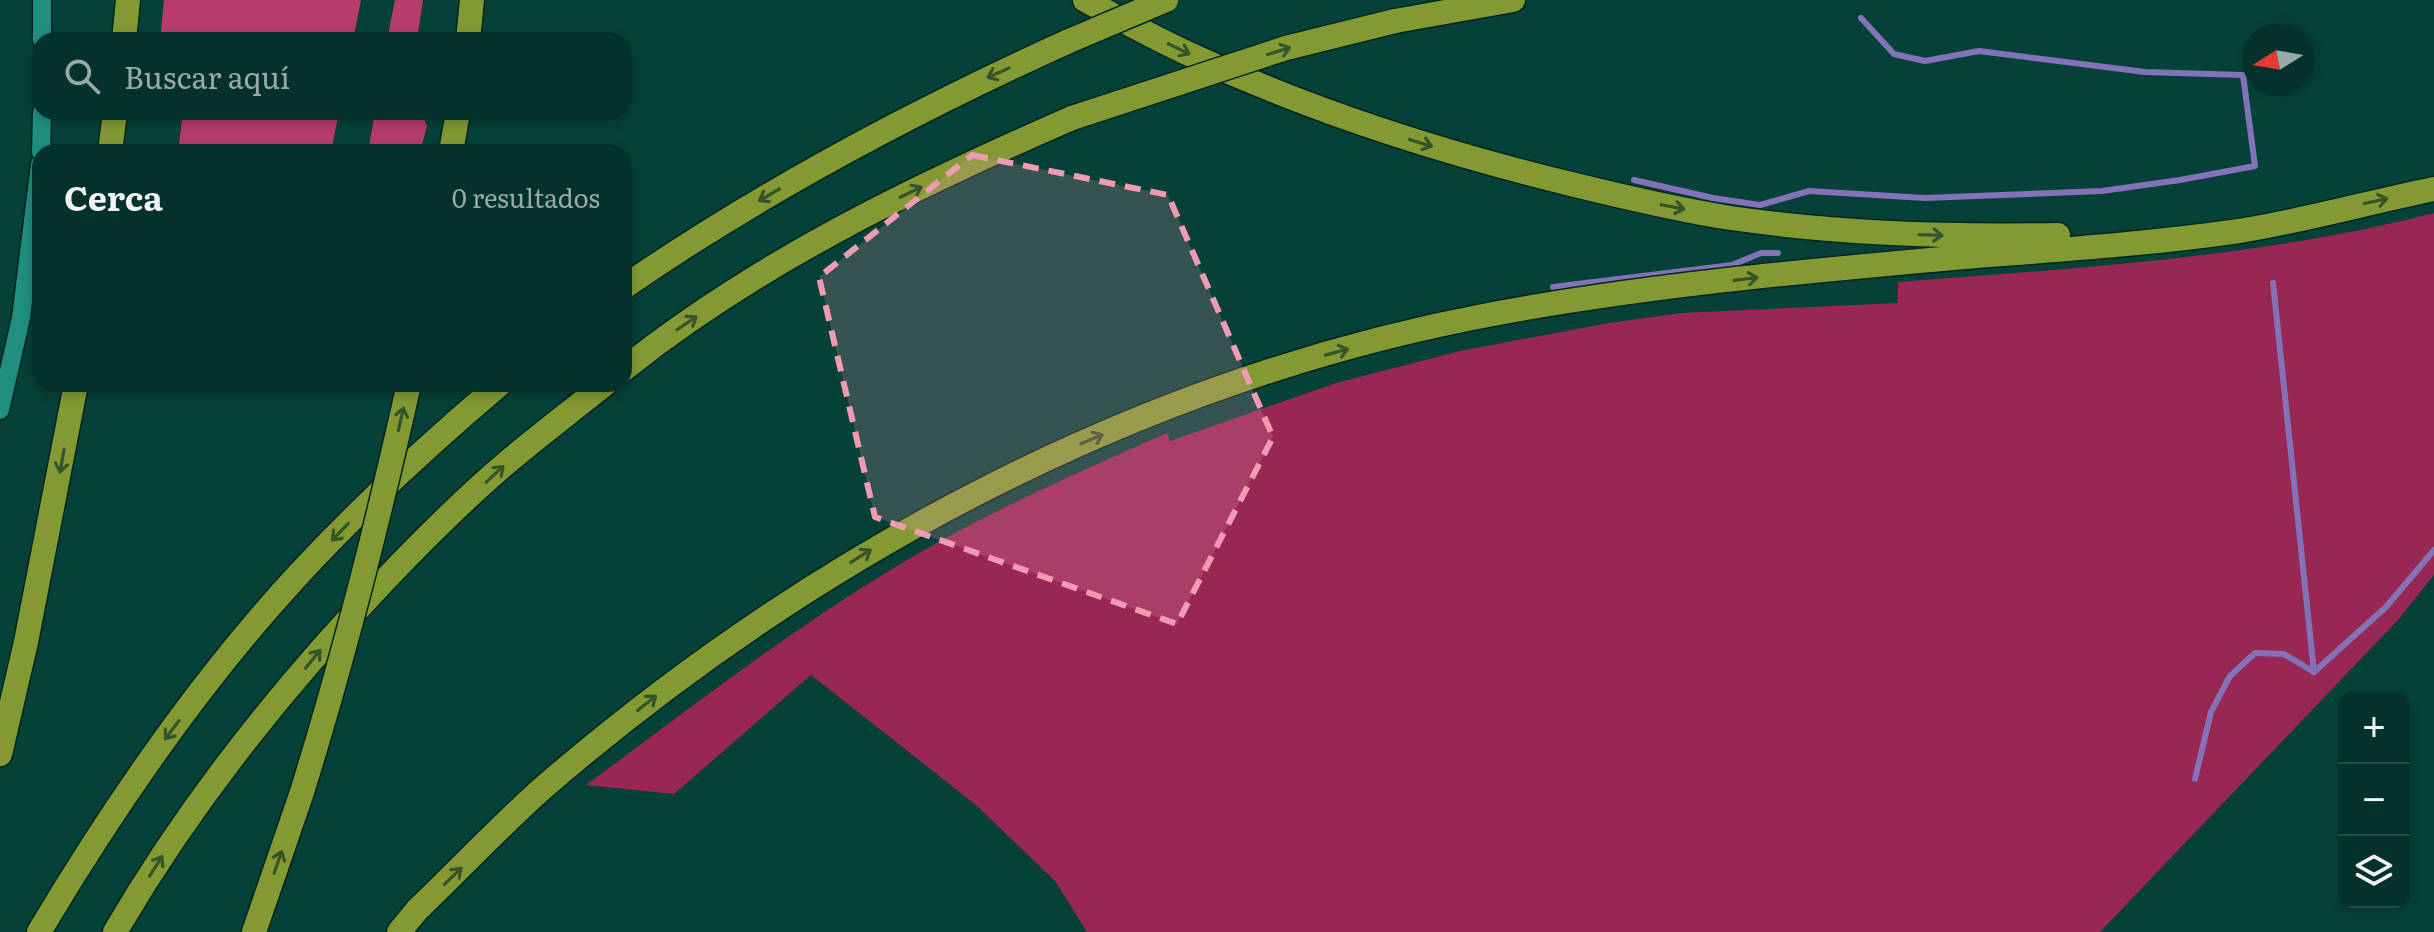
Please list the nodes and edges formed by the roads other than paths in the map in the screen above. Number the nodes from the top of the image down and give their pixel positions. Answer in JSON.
{"nodes":[{"id":1,"x":42,"y":0,"type":"edge"},
{"id":2,"x":128,"y":0,"type":"edge"},
{"id":3,"x":472,"y":0,"type":"edge"},
{"id":4,"x":1085,"y":0,"type":"edge"},
{"id":5,"x":1166,"y":0,"type":"edge"},
{"id":6,"x":1513,"y":0,"type":"edge"},
{"id":7,"x":42,"y":32,"type":"edge"},
{"id":8,"x":125,"y":32,"type":"edge"},
{"id":9,"x":469,"y":32,"type":"edge"},
{"id":10,"x":42,"y":120,"type":"edge"},
{"id":11,"x":114,"y":120,"type":"edge"},
{"id":12,"x":457,"y":120,"type":"edge"},
{"id":13,"x":41,"y":144,"type":"edge"},
{"id":14,"x":111,"y":144,"type":"edge"},
{"id":15,"x":452,"y":144,"type":"edge"},
{"id":16,"x":2434,"y":189,"type":"edge"},
{"id":17,"x":2317,"y":214,"type":"junction"},
{"id":18,"x":32,"y":229,"type":"edge"},
{"id":19,"x":632,"y":282,"type":"edge"},
{"id":20,"x":632,"y":363,"type":"edge"},
{"id":21,"x":74,"y":392,"type":"edge"},
{"id":22,"x":407,"y":392,"type":"edge"},
{"id":23,"x":491,"y":392,"type":"edge"},
{"id":24,"x":595,"y":392,"type":"edge"},
{"id":25,"x":0,"y":410,"type":"edge"},
{"id":26,"x":0,"y":754,"type":"edge"},
{"id":27,"x":39,"y":932,"type":"edge"},
{"id":28,"x":115,"y":932,"type":"edge"},
{"id":29,"x":254,"y":932,"type":"edge"},
{"id":30,"x":399,"y":932,"type":"edge"}],
"edges":[{"from":1,"to":7,"type":"street"},
{"from":2,"to":8,"type":"highway"},
{"from":3,"to":9,"type":"highway"},
{"from":4,"to":17,"type":"highway","one_way":true},
{"from":5,"to":19,"type":"highway","one_way":true,"bridge":true},
{"from":20,"to":6,"type":"highway","one_way":true,"bridge":true},
{"from":10,"to":13,"type":"street"},
{"from":11,"to":14,"type":"highway"},
{"from":12,"to":15,"type":"highway"},
{"from":17,"to":16,"type":"highway","one_way":true},
{"from":30,"to":17,"type":"highway","one_way":true},
{"from":18,"to":25,"type":"street"},
{"from":21,"to":26,"type":"highway","one_way":true},
{"from":29,"to":22,"type":"highway","one_way":true,"bridge":true},
{"from":23,"to":27,"type":"highway","one_way":true},
{"from":28,"to":24,"type":"highway","one_way":true}]}
